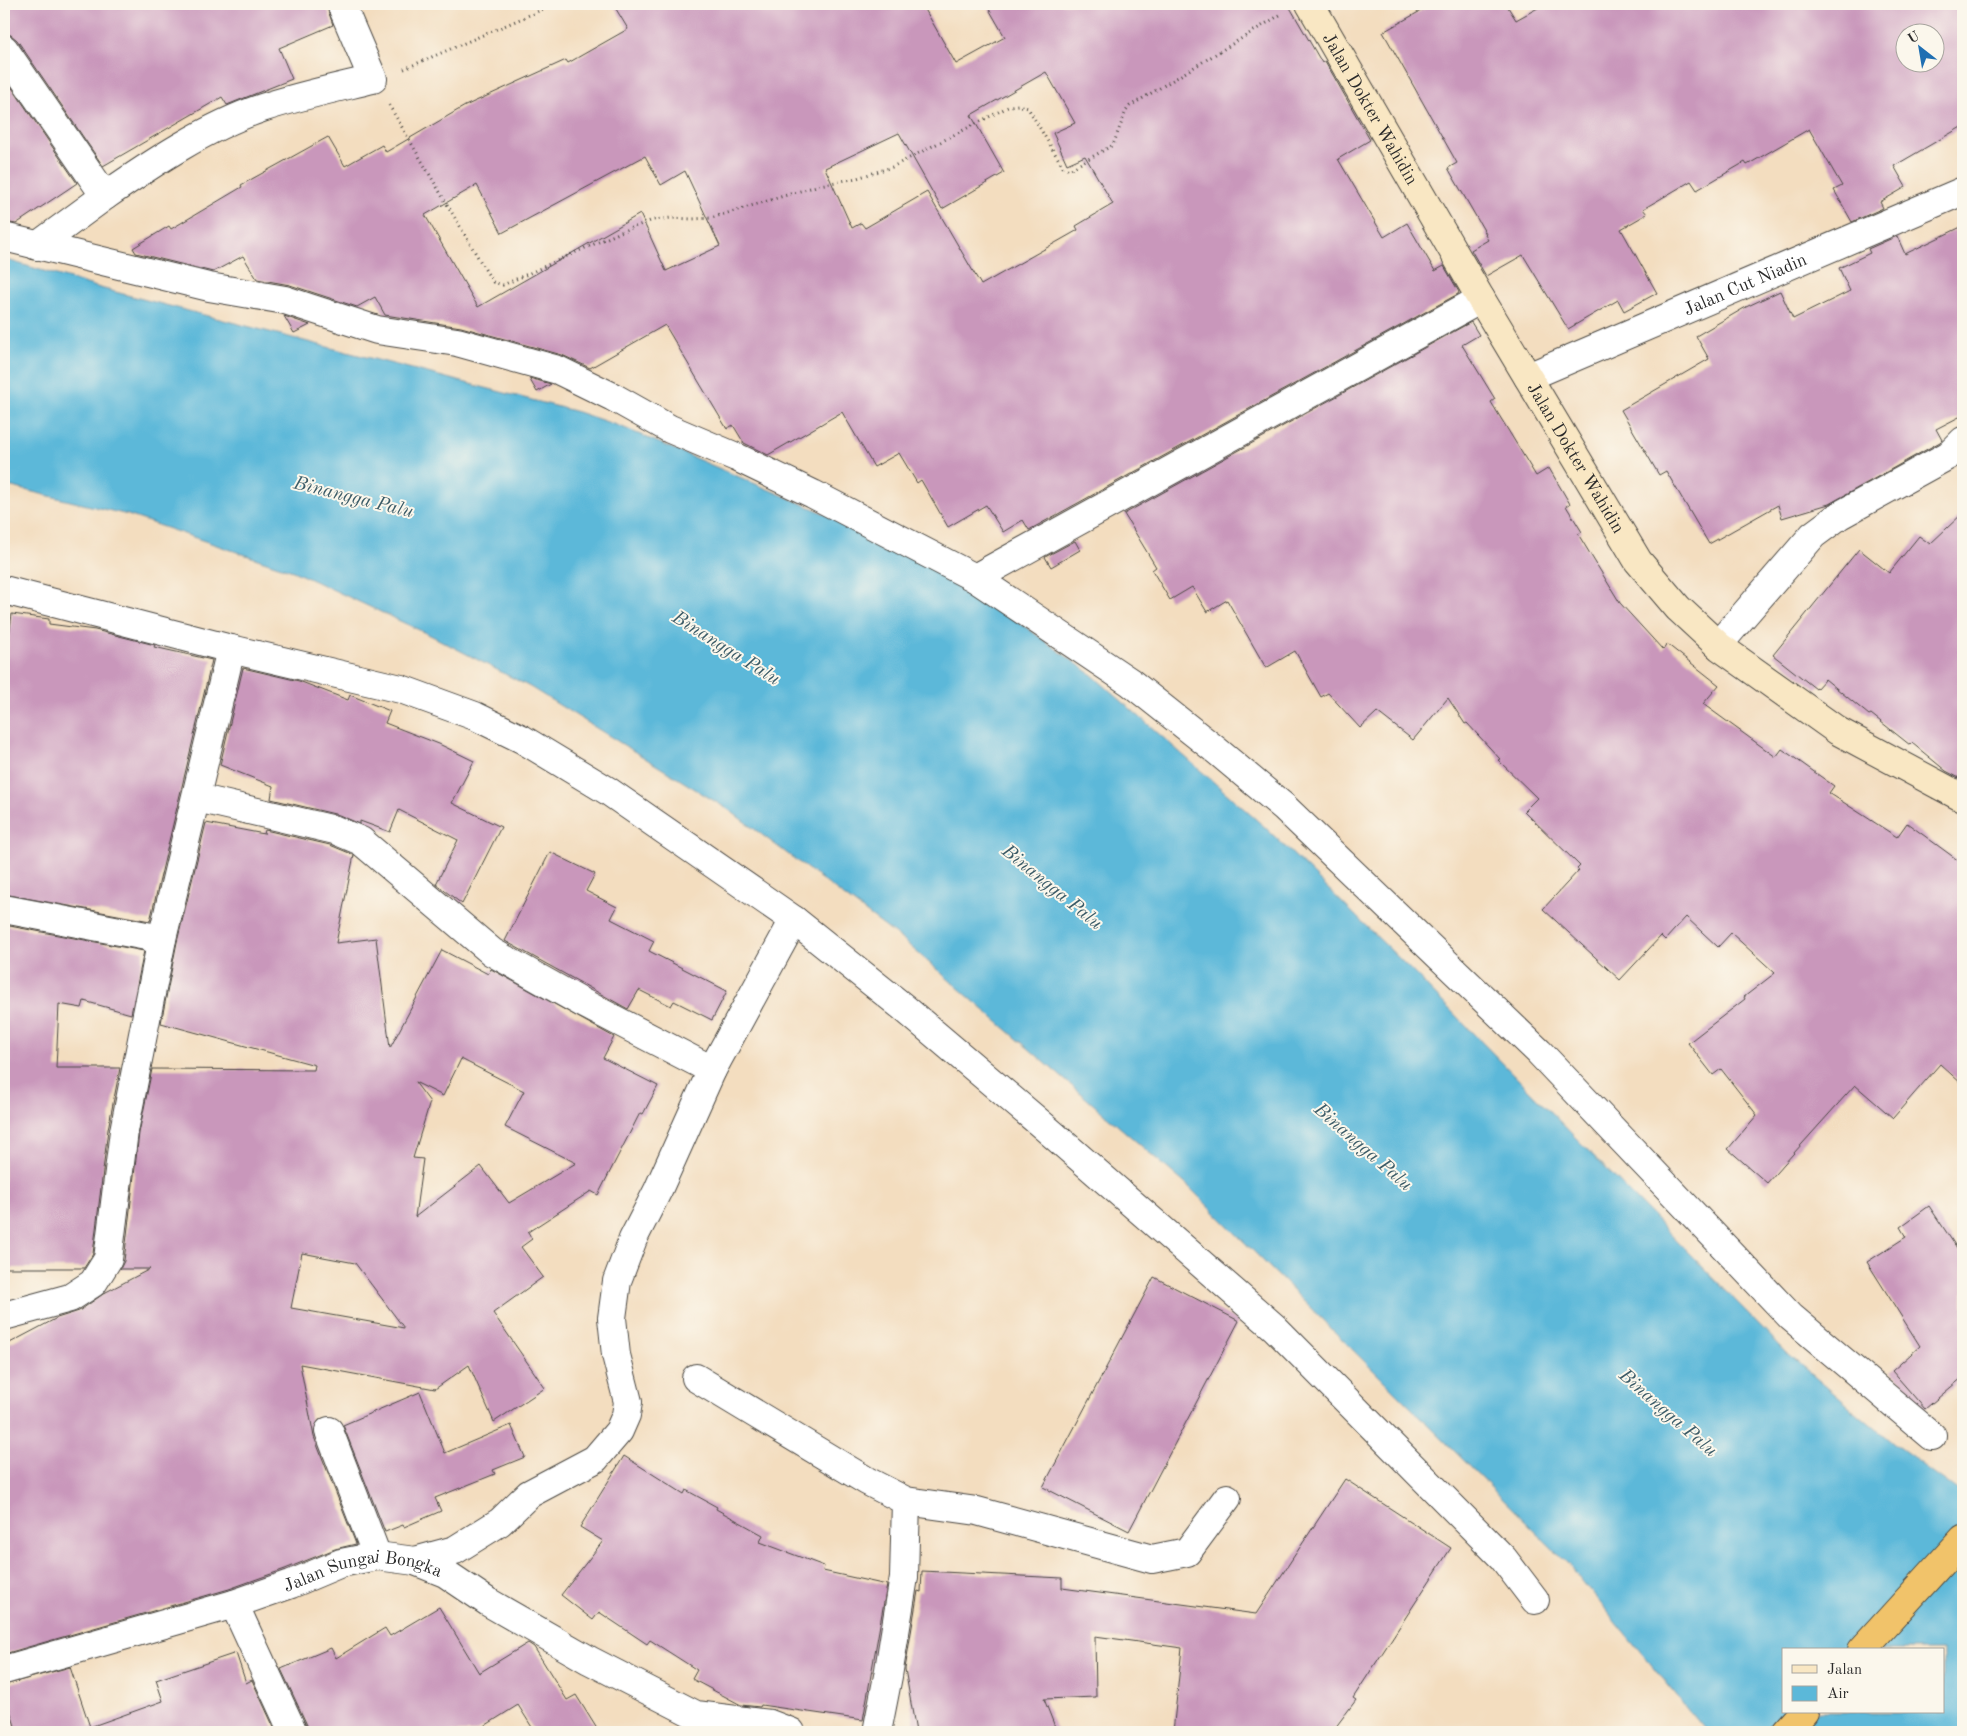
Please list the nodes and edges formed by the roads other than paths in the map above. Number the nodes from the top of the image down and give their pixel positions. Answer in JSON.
{"nodes":[{"id":1,"x":341,"y":4,"type":"edge"},
{"id":2,"x":1310,"y":4,"type":"edge"},
{"id":3,"x":4,"y":49,"type":"edge"},
{"id":4,"x":1963,"y":191,"type":"edge"},
{"id":5,"x":105,"y":196,"type":"junction"},
{"id":6,"x":4,"y":237,"type":"edge"},
{"id":7,"x":37,"y":246,"type":"junction"},
{"id":8,"x":1481,"y":299,"type":"junction"},
{"id":9,"x":1528,"y":377,"type":"junction"},
{"id":10,"x":1963,"y":441,"type":"edge"},
{"id":11,"x":975,"y":578,"type":"junction"},
{"id":12,"x":4,"y":590,"type":"edge"},
{"id":13,"x":1718,"y":645,"type":"junction"},
{"id":14,"x":231,"y":649,"type":"junction"},
{"id":15,"x":196,"y":798,"type":"junction"},
{"id":16,"x":1963,"y":798,"type":"edge"},
{"id":17,"x":4,"y":909,"type":"edge"},
{"id":18,"x":794,"y":920,"type":"junction"},
{"id":19,"x":162,"y":938,"type":"junction"},
{"id":20,"x":712,"y":1070,"type":"junction"},
{"id":21,"x":4,"y":1316,"type":"edge"},
{"id":22,"x":696,"y":1378,"type":"dead end"},
{"id":23,"x":329,"y":1431,"type":"dead end"},
{"id":24,"x":1932,"y":1436,"type":"dead end"},
{"id":25,"x":1227,"y":1498,"type":"dead end"},
{"id":26,"x":906,"y":1502,"type":"junction"},
{"id":27,"x":1963,"y":1539,"type":"edge"},
{"id":28,"x":377,"y":1556,"type":"junction"},
{"id":29,"x":416,"y":1561,"type":"junction"},
{"id":30,"x":1535,"y":1600,"type":"dead end"},
{"id":31,"x":234,"y":1604,"type":"junction"},
{"id":32,"x":1864,"y":1648,"type":"edge"},
{"id":33,"x":4,"y":1670,"type":"edge"},
{"id":34,"x":1802,"y":1714,"type":"edge"},
{"id":35,"x":688,"y":1724,"type":"edge"},
{"id":36,"x":293,"y":1732,"type":"edge"},
{"id":37,"x":791,"y":1732,"type":"edge"},
{"id":38,"x":877,"y":1732,"type":"edge"},
{"id":39,"x":1786,"y":1732,"type":"edge"}],
"edges":[{"from":1,"to":5,"type":"street"},
{"from":2,"to":8,"type":"street","name":"Jalan Dokter Wahidin"},
{"from":3,"to":5,"type":"street"},
{"from":4,"to":9,"type":"street","name":"Jalan Cut Niadin"},
{"from":5,"to":7,"type":"street"},
{"from":6,"to":7,"type":"street"},
{"from":7,"to":11,"type":"street"},
{"from":8,"to":9,"type":"street","name":"Jalan Dokter Wahidin"},
{"from":8,"to":11,"type":"street"},
{"from":9,"to":13,"type":"street","name":"Jalan Dokter Wahidin"},
{"from":10,"to":13,"type":"street"},
{"from":11,"to":24,"type":"street"},
{"from":12,"to":14,"type":"street"},
{"from":13,"to":16,"type":"street","name":"Jalan Dokter Wahidin"},
{"from":14,"to":15,"type":"street"},
{"from":14,"to":18,"type":"street"},
{"from":15,"to":19,"type":"street"},
{"from":15,"to":20,"type":"street"},
{"from":17,"to":19,"type":"street"},
{"from":18,"to":20,"type":"street"},
{"from":18,"to":30,"type":"street"},
{"from":19,"to":21,"type":"street"},
{"from":20,"to":29,"type":"street"},
{"from":22,"to":26,"type":"street"},
{"from":23,"to":28,"type":"street"},
{"from":25,"to":26,"type":"street"},
{"from":26,"to":38,"type":"street"},
{"from":27,"to":32,"type":"highway"},
{"from":28,"to":29,"type":"street","name":"Jalan Sungai Bongka"},
{"from":28,"to":31,"type":"street","name":"Jalan Sungai Bongka"},
{"from":29,"to":35,"type":"street","name":"Jalan Sungai Bongka"},
{"from":31,"to":33,"type":"street","name":"Jalan Sungai Bongka"},
{"from":31,"to":36,"type":"street"},
{"from":34,"to":39,"type":"highway"},
{"from":35,"to":37,"type":"street"}]}
